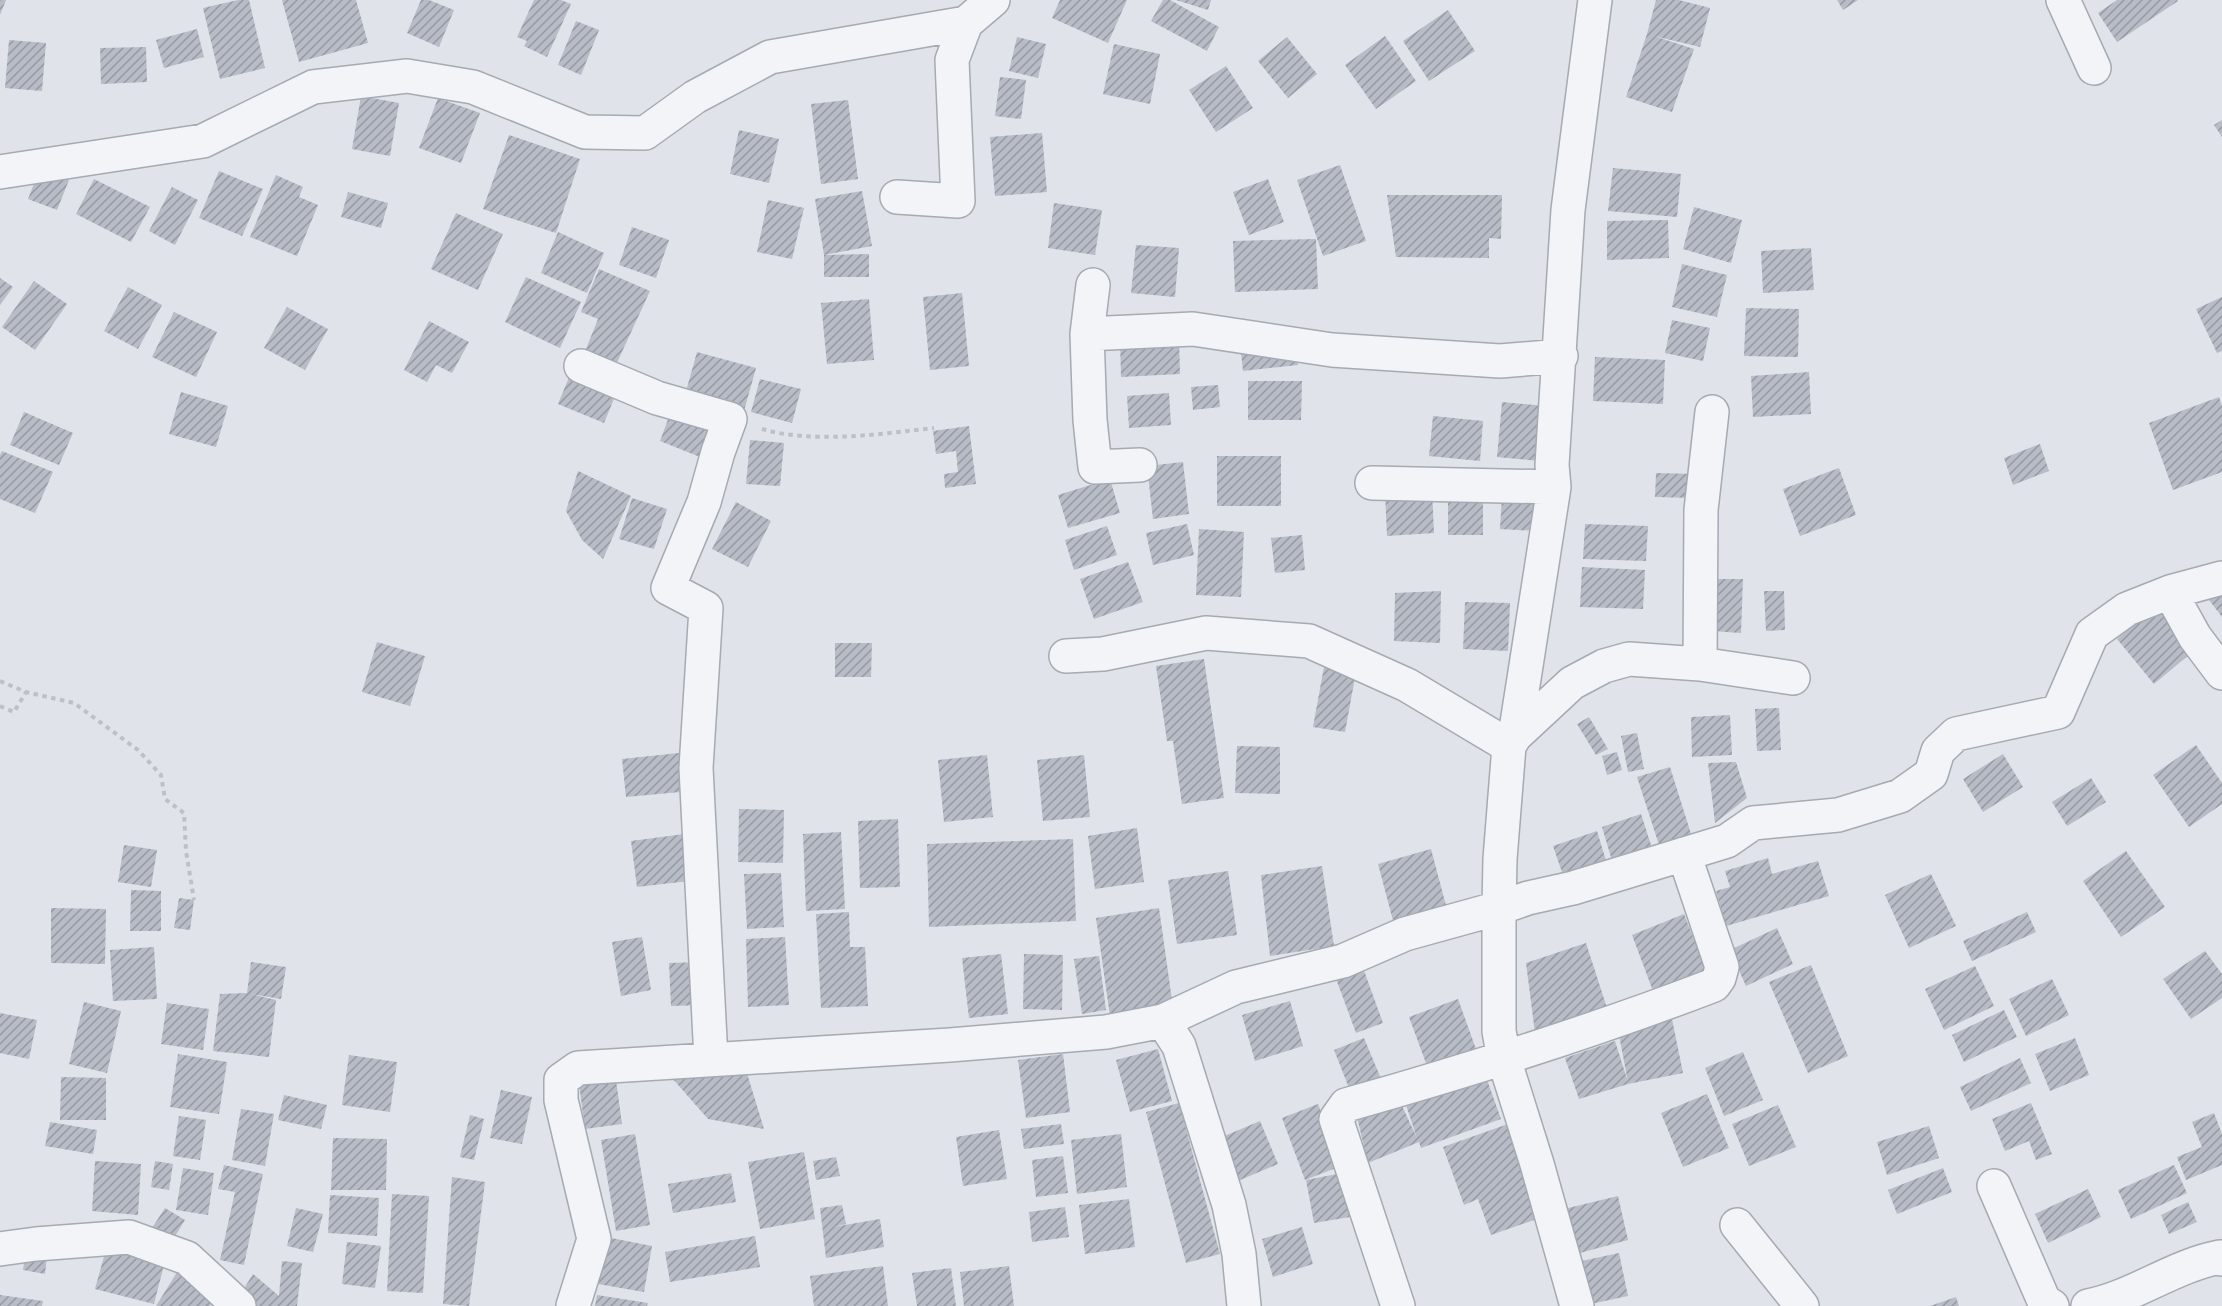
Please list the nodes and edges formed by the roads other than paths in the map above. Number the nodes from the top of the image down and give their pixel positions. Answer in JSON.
{"nodes":[{"id":1,"x":993,"y":0,"type":"edge"},
{"id":2,"x":1595,"y":0,"type":"edge"},
{"id":3,"x":2063,"y":0,"type":"edge"},
{"id":4,"x":966,"y":23,"type":"junction"},
{"id":5,"x":2094,"y":68,"type":"dead end"},
{"id":6,"x":0,"y":172,"type":"edge"},
{"id":7,"x":897,"y":197,"type":"dead end"},
{"id":8,"x":1093,"y":285,"type":"dead end"},
{"id":9,"x":1087,"y":334,"type":"junction"},
{"id":10,"x":1561,"y":356,"type":"junction"},
{"id":11,"x":581,"y":366,"type":"dead end"},
{"id":12,"x":1712,"y":412,"type":"dead end"},
{"id":13,"x":1140,"y":465,"type":"dead end"},
{"id":14,"x":1372,"y":483,"type":"dead end"},
{"id":15,"x":1554,"y":487,"type":"junction"},
{"id":16,"x":2222,"y":578,"type":"edge"},
{"id":17,"x":2170,"y":592,"type":"junction"},
{"id":18,"x":1066,"y":656,"type":"dead end"},
{"id":19,"x":1700,"y":664,"type":"junction"},
{"id":20,"x":2222,"y":673,"type":"edge"},
{"id":21,"x":1793,"y":678,"type":"dead end"},
{"id":22,"x":1512,"y":741,"type":"junction"},
{"id":23,"x":1684,"y":854,"type":"junction"},
{"id":24,"x":1498,"y":909,"type":"junction"},
{"id":25,"x":1163,"y":1022,"type":"junction"},
{"id":26,"x":711,"y":1059,"type":"junction"},
{"id":27,"x":1504,"y":1059,"type":"junction"},
{"id":28,"x":1994,"y":1186,"type":"dead end"},
{"id":29,"x":1737,"y":1225,"type":"dead end"},
{"id":30,"x":0,"y":1249,"type":"edge"},
{"id":31,"x":2222,"y":1259,"type":"edge"},
{"id":32,"x":240,"y":1306,"type":"edge"},
{"id":33,"x":573,"y":1306,"type":"edge"},
{"id":34,"x":1244,"y":1306,"type":"edge"},
{"id":35,"x":1398,"y":1306,"type":"edge"},
{"id":36,"x":1577,"y":1306,"type":"edge"},
{"id":37,"x":1802,"y":1306,"type":"edge"},
{"id":38,"x":2052,"y":1306,"type":"edge"},
{"id":39,"x":2088,"y":1306,"type":"edge"}],
"edges":[{"from":1,"to":4,"type":"street"},
{"from":2,"to":10,"type":"street"},
{"from":3,"to":5,"type":"street"},
{"from":4,"to":6,"type":"street"},
{"from":4,"to":7,"type":"street"},
{"from":8,"to":9,"type":"street"},
{"from":9,"to":10,"type":"street"},
{"from":9,"to":13,"type":"street"},
{"from":10,"to":15,"type":"street"},
{"from":11,"to":26,"type":"street"},
{"from":12,"to":19,"type":"street"},
{"from":14,"to":15,"type":"street"},
{"from":15,"to":22,"type":"street"},
{"from":16,"to":17,"type":"street"},
{"from":17,"to":20,"type":"street"},
{"from":17,"to":23,"type":"street"},
{"from":18,"to":22,"type":"street"},
{"from":19,"to":21,"type":"street"},
{"from":19,"to":22,"type":"street"},
{"from":22,"to":24,"type":"street"},
{"from":23,"to":24,"type":"street"},
{"from":23,"to":27,"type":"street"},
{"from":24,"to":25,"type":"street"},
{"from":24,"to":27,"type":"street"},
{"from":25,"to":26,"type":"street"},
{"from":25,"to":34,"type":"street"},
{"from":26,"to":33,"type":"street"},
{"from":27,"to":35,"type":"street"},
{"from":27,"to":36,"type":"street"},
{"from":28,"to":38,"type":"street"},
{"from":29,"to":37,"type":"street"},
{"from":30,"to":32,"type":"street"},
{"from":31,"to":39,"type":"street"}]}
